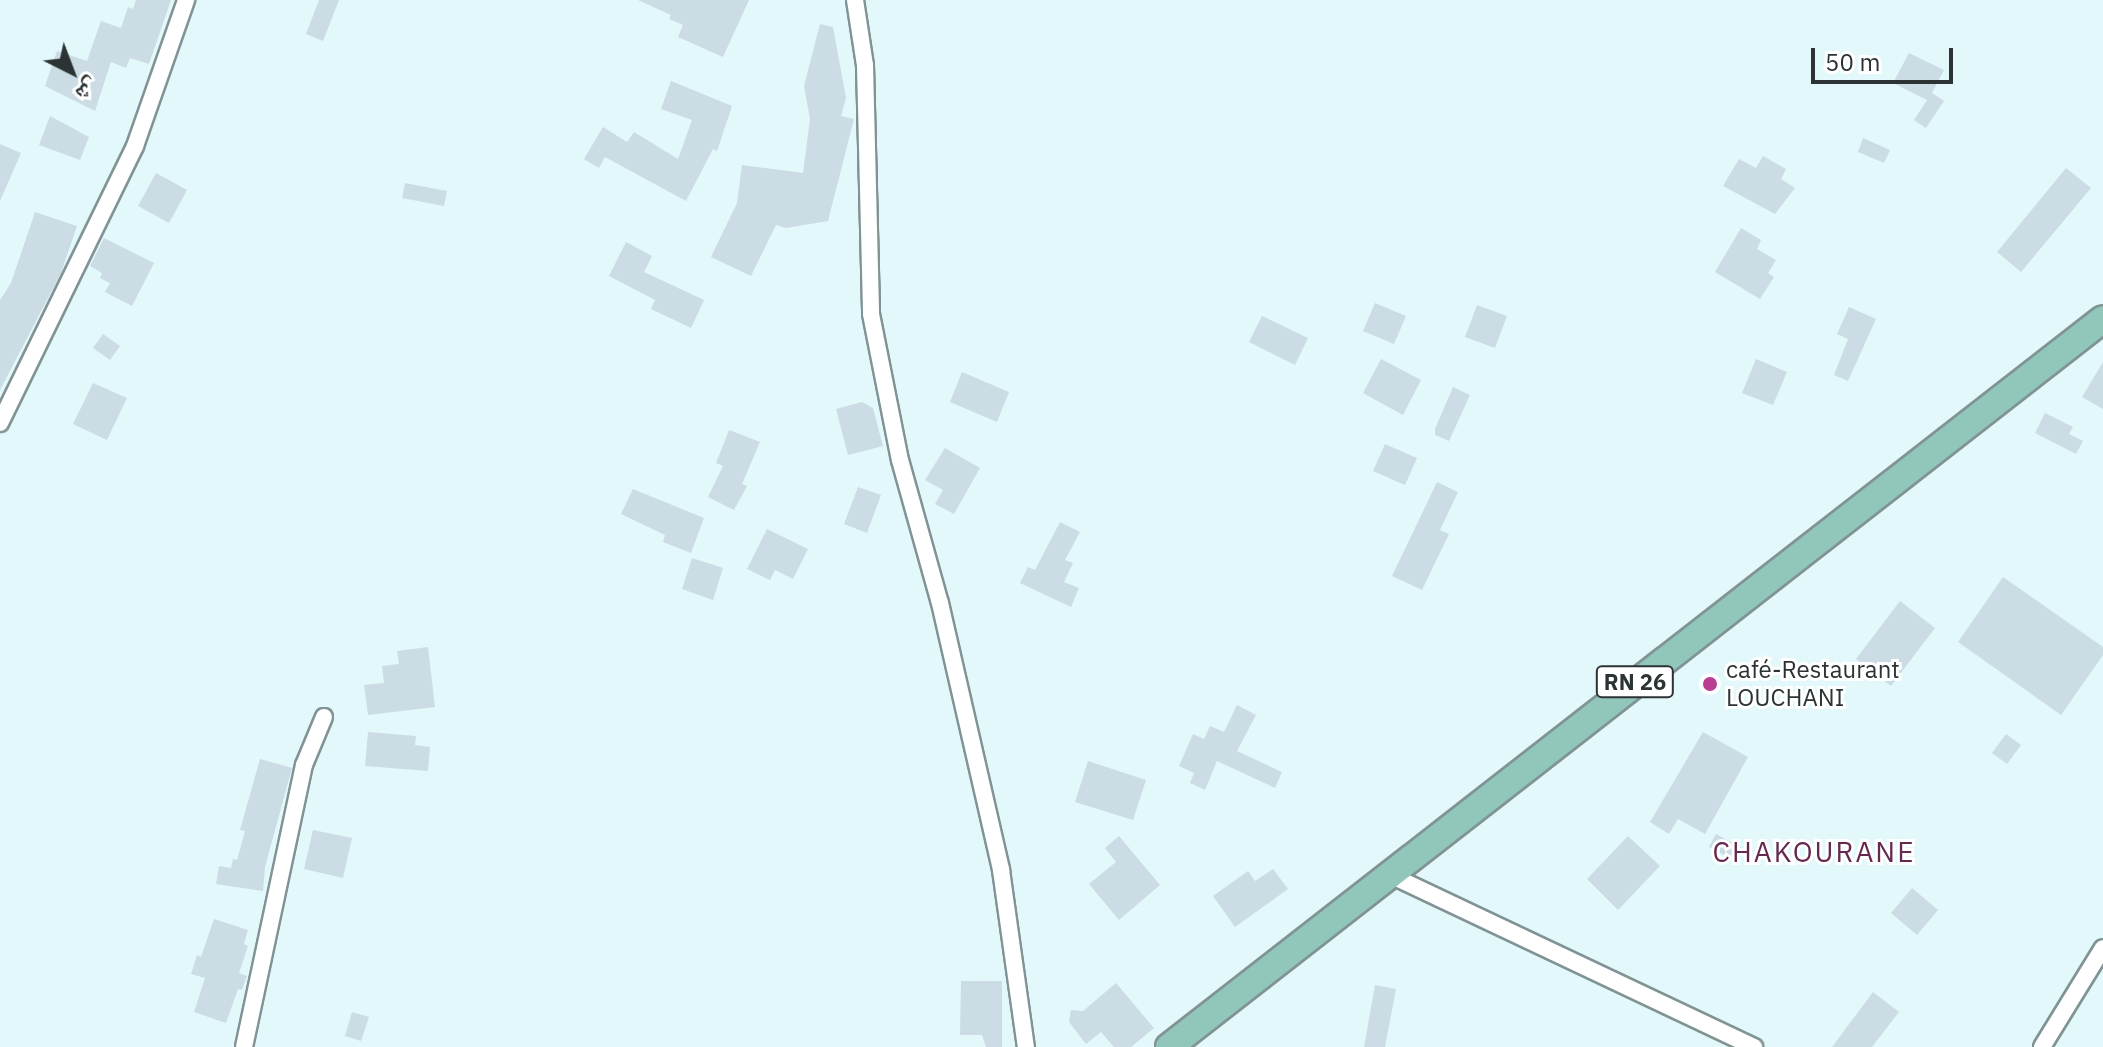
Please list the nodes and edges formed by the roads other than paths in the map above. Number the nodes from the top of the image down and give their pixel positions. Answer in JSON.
{"nodes":[{"id":1,"x":186,"y":0,"type":"edge"},
{"id":2,"x":855,"y":0,"type":"edge"},
{"id":3,"x":2103,"y":319,"type":"edge"},
{"id":4,"x":0,"y":423,"type":"edge"},
{"id":5,"x":324,"y":717,"type":"dead end"},
{"id":6,"x":1388,"y":874,"type":"junction"},
{"id":7,"x":2103,"y":948,"type":"edge"},
{"id":8,"x":244,"y":1047,"type":"edge"},
{"id":9,"x":1026,"y":1047,"type":"edge"},
{"id":10,"x":1169,"y":1047,"type":"edge"},
{"id":11,"x":1754,"y":1047,"type":"edge"},
{"id":12,"x":2042,"y":1047,"type":"edge"}],
"edges":[{"from":1,"to":4,"type":"street"},
{"from":2,"to":9,"type":"street"},
{"from":3,"to":6,"type":"main road","number":"RN 26"},
{"from":5,"to":8,"type":"street"},
{"from":6,"to":10,"type":"main road","number":"RN 26"},
{"from":6,"to":11,"type":"street"},
{"from":7,"to":12,"type":"street"}]}
